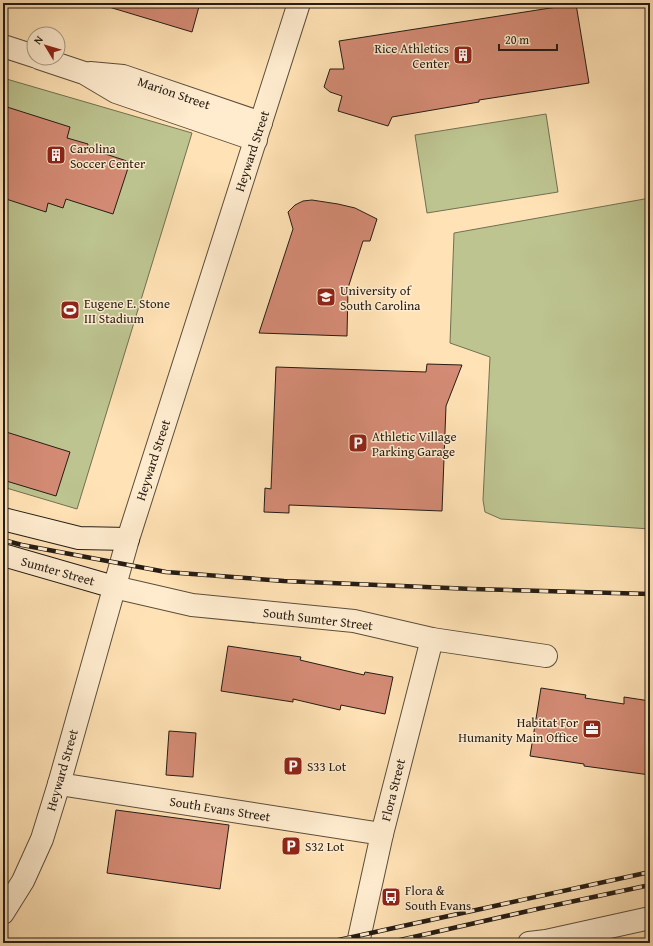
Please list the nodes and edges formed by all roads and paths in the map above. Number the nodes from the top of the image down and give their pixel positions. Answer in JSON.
{"nodes":[{"id":1,"x":298,"y":3,"type":"edge"},
{"id":2,"x":3,"y":46,"type":"edge"},
{"id":3,"x":26,"y":53,"type":"edge"},
{"id":4,"x":63,"y":66,"type":"edge"},
{"id":5,"x":258,"y":132,"type":"junction"},
{"id":6,"x":3,"y":519,"type":"edge"},
{"id":7,"x":128,"y":539,"type":"junction"},
{"id":8,"x":3,"y":555,"type":"edge"},
{"id":9,"x":114,"y":587,"type":"junction"},
{"id":10,"x":432,"y":639,"type":"junction"},
{"id":11,"x":546,"y":656,"type":"dead end"},
{"id":12,"x":59,"y":784,"type":"junction"},
{"id":13,"x":382,"y":834,"type":"junction"},
{"id":14,"x":3,"y":913,"type":"edge"},
{"id":15,"x":650,"y":918,"type":"edge"},
{"id":16,"x":543,"y":942,"type":"edge"},
{"id":17,"x":358,"y":943,"type":"edge"}],
"edges":[{"from":1,"to":5,"type":"street","name":"Heyward Street"},
{"from":2,"to":3,"type":"street"},
{"from":4,"to":5,"type":"street","name":"Marion Street"},
{"from":5,"to":7,"type":"street","name":"Heyward Street"},
{"from":6,"to":7,"type":"street"},
{"from":7,"to":9,"type":"street","name":"Heyward Street"},
{"from":8,"to":9,"type":"street","name":"Sumter Street"},
{"from":9,"to":10,"type":"street","name":"South Sumter Street"},
{"from":9,"to":12,"type":"street","name":"Heyward Street"},
{"from":10,"to":11,"type":"street","name":"South Sumter Street"},
{"from":10,"to":13,"type":"street","name":"Flora Street"},
{"from":12,"to":13,"type":"street","name":"South Evans Street"},
{"from":12,"to":14,"type":"street","name":"Heyward Street"},
{"from":13,"to":17,"type":"street","name":"Flora Street"},
{"from":15,"to":16,"type":"street"}]}
